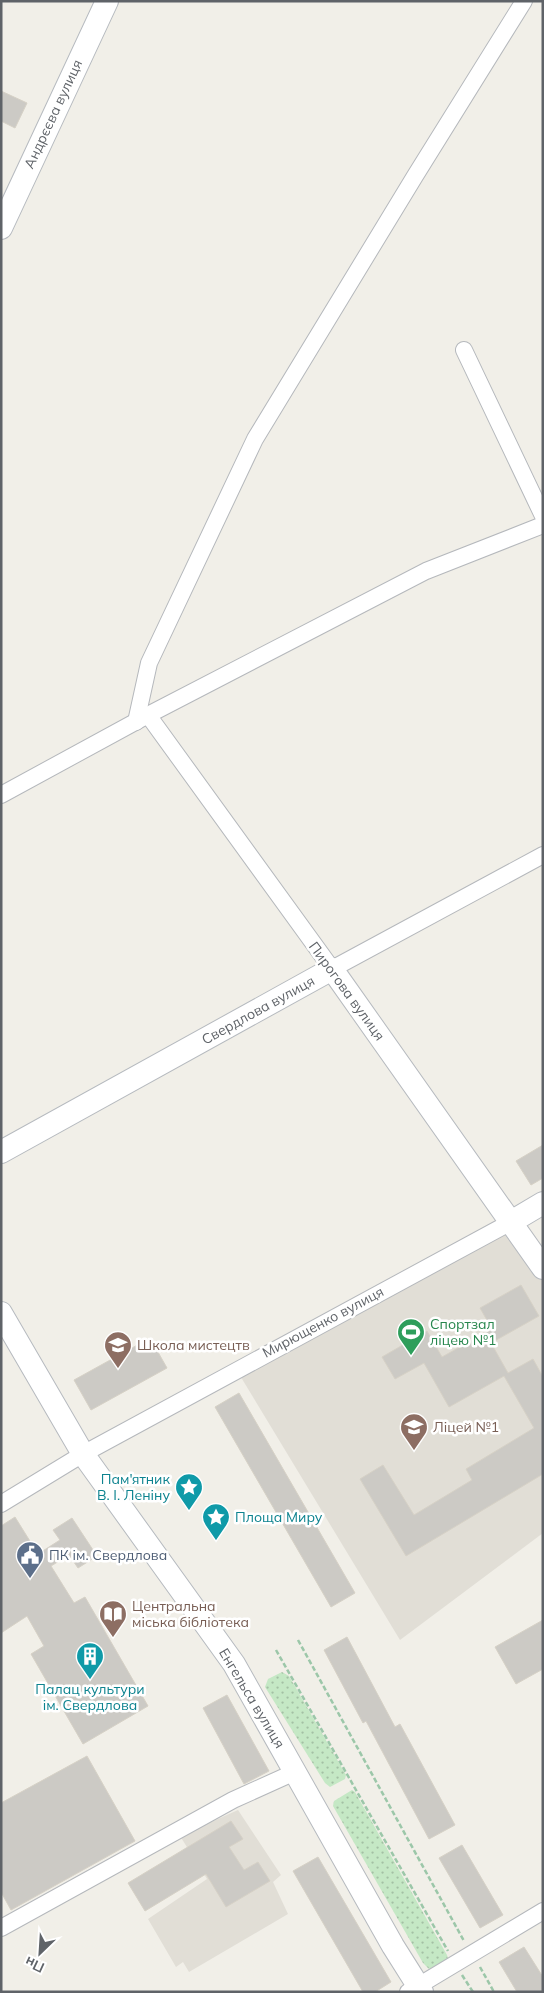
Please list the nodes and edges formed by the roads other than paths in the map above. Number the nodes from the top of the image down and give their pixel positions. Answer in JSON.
{"nodes":[{"id":1,"x":107,"y":1,"type":"edge"},
{"id":2,"x":524,"y":1,"type":"edge"},
{"id":3,"x":1,"y":228,"type":"edge"},
{"id":4,"x":464,"y":350,"type":"dead end"},
{"id":5,"x":543,"y":516,"type":"edge"},
{"id":6,"x":543,"y":525,"type":"edge"},
{"id":7,"x":142,"y":718,"type":"junction"},
{"id":8,"x":1,"y":795,"type":"edge"},
{"id":9,"x":543,"y":855,"type":"edge"},
{"id":10,"x":332,"y":969,"type":"junction"},
{"id":11,"x":1,"y":1152,"type":"edge"},
{"id":12,"x":543,"y":1202,"type":"edge"},
{"id":13,"x":511,"y":1222,"type":"junction"},
{"id":14,"x":543,"y":1268,"type":"edge"},
{"id":15,"x":1,"y":1313,"type":"edge"},
{"id":16,"x":83,"y":1454,"type":"junction"},
{"id":17,"x":1,"y":1504,"type":"edge"},
{"id":18,"x":295,"y":1772,"type":"junction"},
{"id":19,"x":543,"y":1911,"type":"edge"},
{"id":20,"x":1,"y":1928,"type":"edge"},
{"id":21,"x":416,"y":1990,"type":"edge"}],
"edges":[{"from":1,"to":3,"type":"street","name":"Андрєєва вулиця"},
{"from":2,"to":7,"type":"street"},
{"from":4,"to":5,"type":"street"},
{"from":6,"to":7,"type":"street"},
{"from":7,"to":8,"type":"street"},
{"from":7,"to":10,"type":"street","name":"Пирогова вулиця"},
{"from":9,"to":10,"type":"street","name":"Свердлова вулиця"},
{"from":10,"to":11,"type":"street","name":"Свердлова вулиця"},
{"from":10,"to":13,"type":"street","name":"Пирогова вулиця"},
{"from":12,"to":13,"type":"street","name":"Мирющенко вулиця"},
{"from":13,"to":14,"type":"street","name":"Пирогова вулиця"},
{"from":13,"to":16,"type":"street","name":"Мирющенко вулиця"},
{"from":15,"to":16,"type":"street","name":"Енгельса вулиця"},
{"from":16,"to":17,"type":"street","name":"Мирющенко вулиця"},
{"from":16,"to":18,"type":"street","name":"Енгельса вулиця"},
{"from":18,"to":20,"type":"street"},
{"from":18,"to":21,"type":"street","name":"Енгельса вулиця"},
{"from":19,"to":21,"type":"street"}]}
